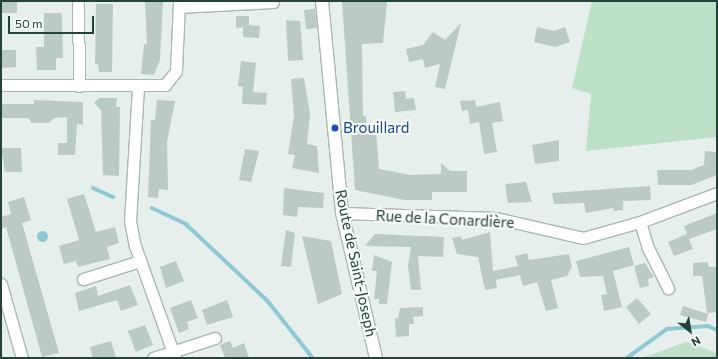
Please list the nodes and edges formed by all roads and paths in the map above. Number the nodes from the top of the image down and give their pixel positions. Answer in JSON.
{"nodes":[{"id":1,"x":78,"y":1,"type":"edge"},
{"id":2,"x":322,"y":1,"type":"edge"},
{"id":3,"x":273,"y":2,"type":"dead end"},
{"id":4,"x":179,"y":4,"type":"edge"},
{"id":5,"x":1,"y":85,"type":"edge"},
{"id":6,"x":79,"y":86,"type":"junction"},
{"id":7,"x":138,"y":87,"type":"junction"},
{"id":8,"x":717,"y":193,"type":"edge"},
{"id":9,"x":342,"y":213,"type":"junction"},
{"id":10,"x":640,"y":222,"type":"junction"},
{"id":11,"x":140,"y":262,"type":"junction"},
{"id":12,"x":83,"y":279,"type":"dead end"},
{"id":13,"x":1,"y":284,"type":"edge"},
{"id":14,"x":668,"y":288,"type":"dead end"},
{"id":15,"x":215,"y":338,"type":"dead end"},
{"id":16,"x":174,"y":354,"type":"edge"},
{"id":17,"x":22,"y":358,"type":"edge"},
{"id":18,"x":153,"y":358,"type":"edge"},
{"id":19,"x":376,"y":358,"type":"edge"}],
"edges":[{"from":1,"to":6,"type":"street"},
{"from":2,"to":9,"type":"street","name":"Route de Saint-Joseph"},
{"from":3,"to":4,"type":"street"},
{"from":4,"to":7,"type":"street"},
{"from":5,"to":6,"type":"street"},
{"from":6,"to":7,"type":"street"},
{"from":7,"to":11,"type":"street"},
{"from":8,"to":10,"type":"street","name":"Rue de la Conardière"},
{"from":9,"to":10,"type":"street","name":"Rue de la Conardière"},
{"from":9,"to":19,"type":"street","name":"Route de Saint-Joseph"},
{"from":10,"to":14,"type":"street"},
{"from":11,"to":12,"type":"street"},
{"from":11,"to":16,"type":"street"},
{"from":13,"to":17,"type":"street"},
{"from":15,"to":16,"type":"street"},
{"from":16,"to":18,"type":"street"}]}
